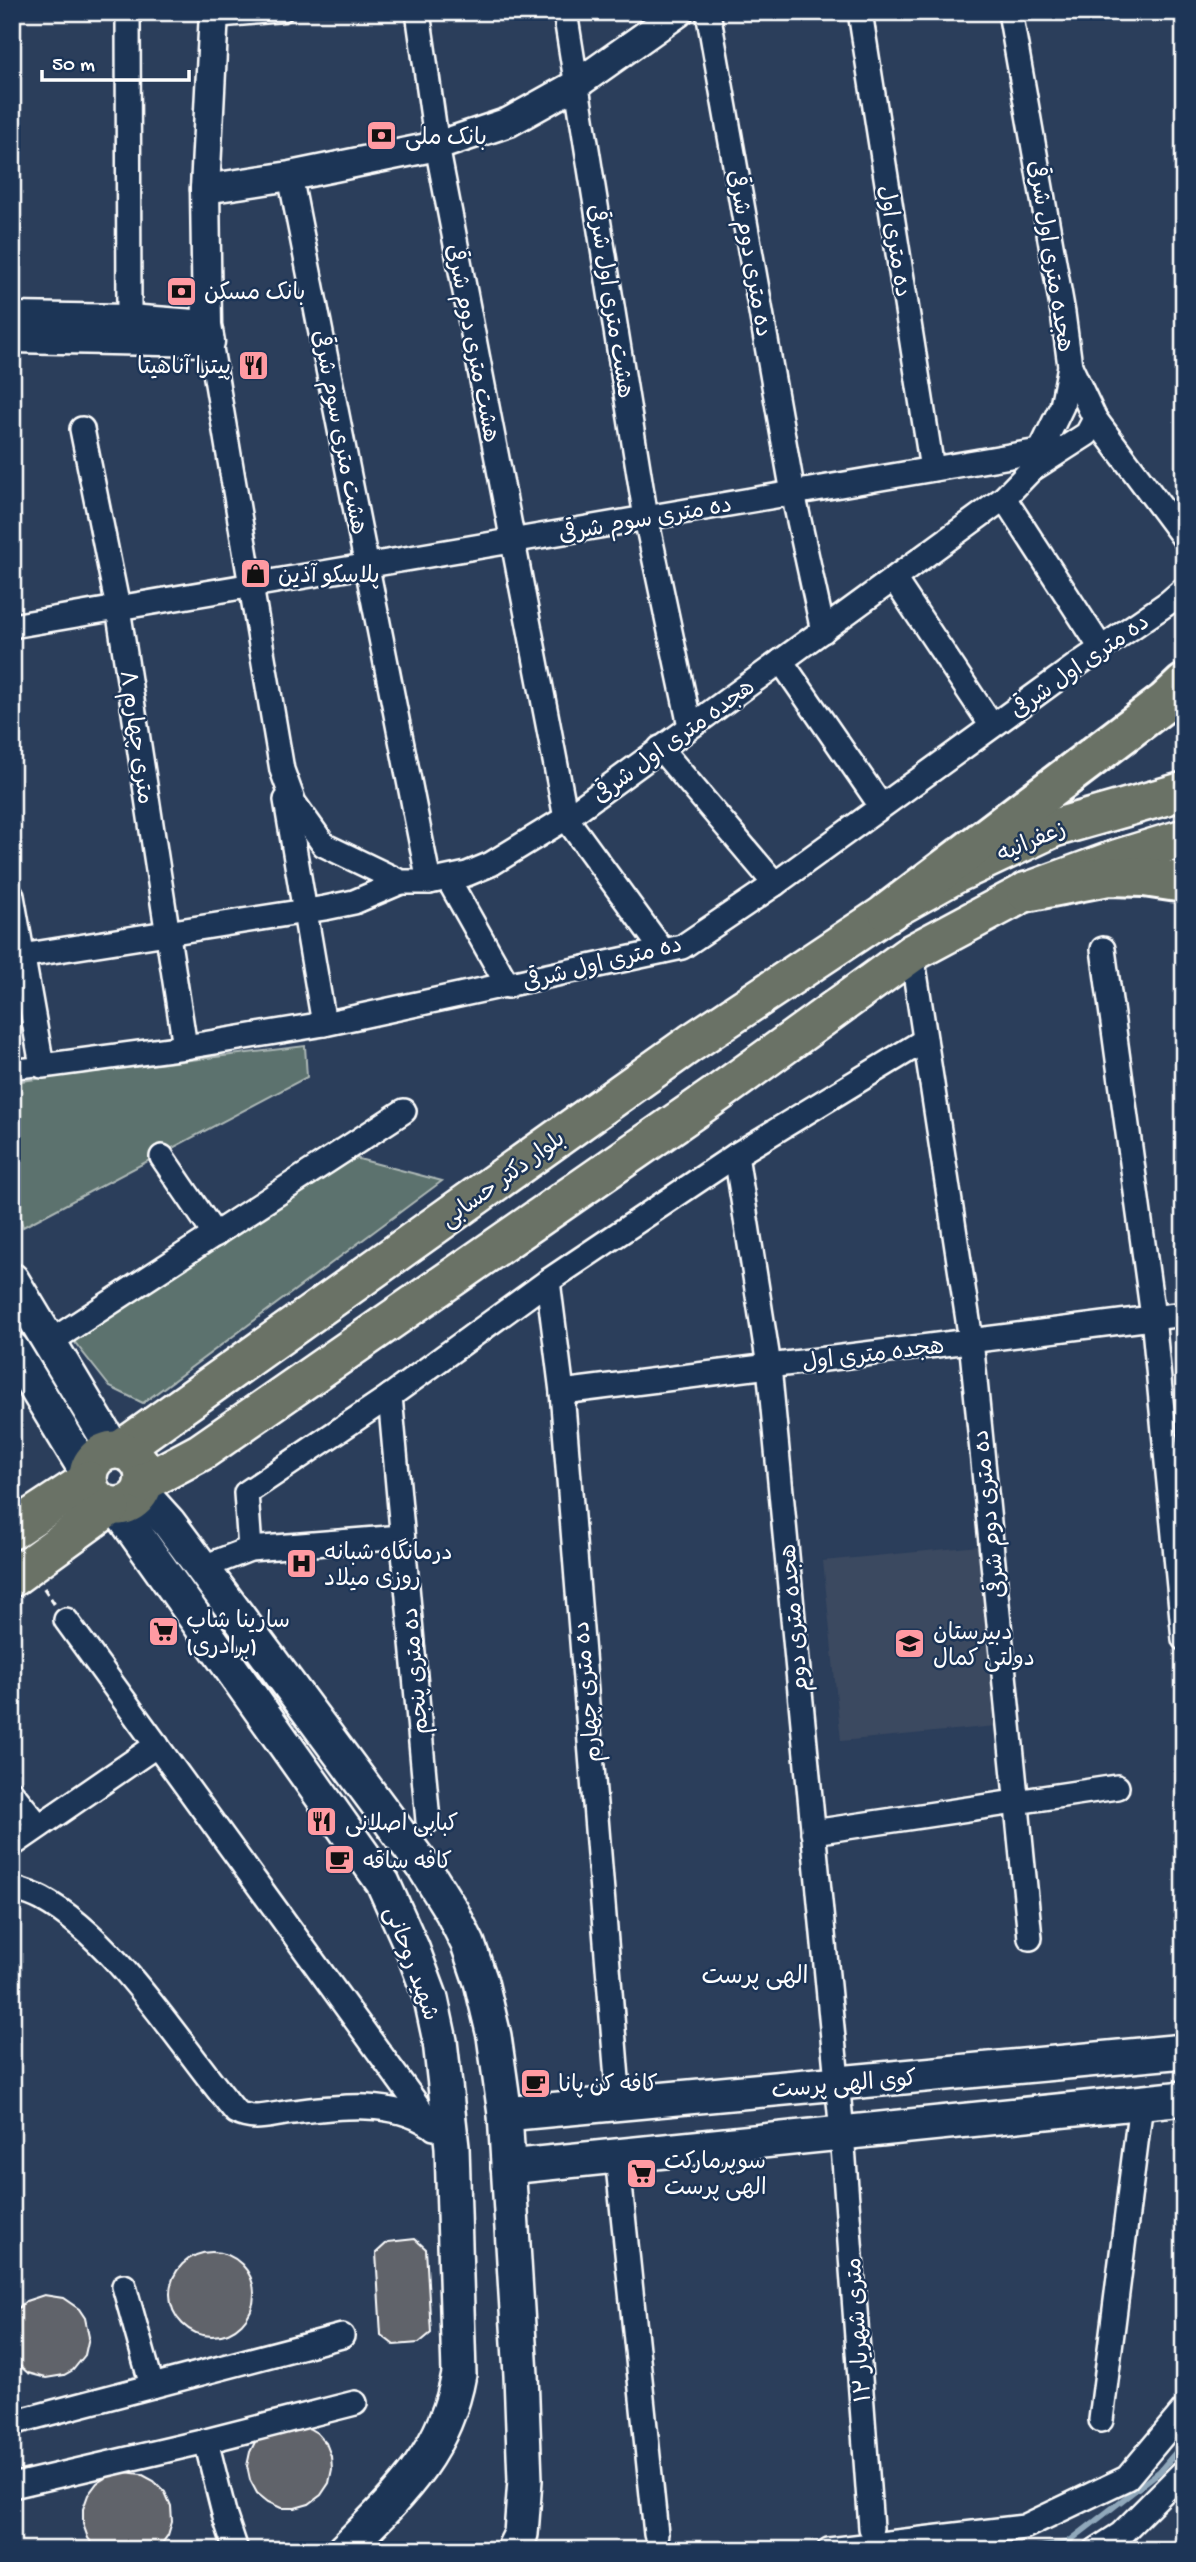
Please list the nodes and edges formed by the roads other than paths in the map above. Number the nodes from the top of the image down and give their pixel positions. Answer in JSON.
{"nodes":[{"id":1,"x":128,"y":12,"type":"edge"},
{"id":2,"x":284,"y":12,"type":"edge"},
{"id":3,"x":418,"y":12,"type":"edge"},
{"id":4,"x":565,"y":12,"type":"edge"},
{"id":5,"x":679,"y":12,"type":"edge"},
{"id":6,"x":708,"y":12,"type":"edge"},
{"id":7,"x":859,"y":12,"type":"edge"},
{"id":8,"x":1010,"y":12,"type":"edge"},
{"id":9,"x":214,"y":15,"type":"edge"},
{"id":10,"x":577,"y":84,"type":"junction"},
{"id":11,"x":437,"y":145,"type":"junction"},
{"id":12,"x":290,"y":176,"type":"junction"},
{"id":13,"x":205,"y":189,"type":"junction"},
{"id":14,"x":12,"y":317,"type":"edge"},
{"id":15,"x":129,"y":319,"type":"junction"},
{"id":16,"x":209,"y":334,"type":"junction"},
{"id":17,"x":12,"y":338,"type":"edge"},
{"id":18,"x":1070,"y":366,"type":"junction"},
{"id":19,"x":1095,"y":419,"type":"junction"},
{"id":20,"x":82,"y":429,"type":"dead end"},
{"id":21,"x":1035,"y":460,"type":"junction"},
{"id":22,"x":932,"y":469,"type":"junction"},
{"id":23,"x":793,"y":493,"type":"junction"},
{"id":24,"x":1004,"y":498,"type":"junction"},
{"id":25,"x":646,"y":518,"type":"junction"},
{"id":26,"x":1184,"y":538,"type":"edge"},
{"id":27,"x":512,"y":541,"type":"junction"},
{"id":28,"x":368,"y":566,"type":"junction"},
{"id":29,"x":894,"y":579,"type":"junction"},
{"id":30,"x":251,"y":586,"type":"junction"},
{"id":31,"x":1184,"y":589,"type":"edge"},
{"id":32,"x":118,"y":608,"type":"junction"},
{"id":33,"x":12,"y":626,"type":"edge"},
{"id":34,"x":822,"y":631,"type":"junction"},
{"id":35,"x":1101,"y":648,"type":"junction"},
{"id":36,"x":781,"y":661,"type":"junction"},
{"id":37,"x":1184,"y":684,"type":"edge"},
{"id":38,"x":690,"y":726,"type":"junction"},
{"id":39,"x":992,"y":726,"type":"junction"},
{"id":40,"x":660,"y":748,"type":"junction"},
{"id":41,"x":282,"y":770,"type":"junction"},
{"id":42,"x":1184,"y":791,"type":"edge"},
{"id":43,"x":881,"y":806,"type":"junction"},
{"id":44,"x":566,"y":818,"type":"junction"},
{"id":45,"x":1184,"y":838,"type":"edge"},
{"id":46,"x":438,"y":880,"type":"junction"},
{"id":47,"x":401,"y":882,"type":"junction"},
{"id":48,"x":1184,"y":883,"type":"edge"},
{"id":49,"x":775,"y":884,"type":"junction"},
{"id":50,"x":1027,"y":892,"type":"junction"},
{"id":51,"x":12,"y":897,"type":"edge"},
{"id":52,"x":304,"y":910,"type":"junction"},
{"id":53,"x":888,"y":912,"type":"junction"},
{"id":54,"x":167,"y":933,"type":"junction"},
{"id":55,"x":1103,"y":949,"type":"dead end"},
{"id":56,"x":663,"y":951,"type":"junction"},
{"id":57,"x":912,"y":953,"type":"junction"},
{"id":58,"x":21,"y":956,"type":"junction"},
{"id":59,"x":508,"y":986,"type":"junction"},
{"id":60,"x":324,"y":1024,"type":"junction"},
{"id":61,"x":925,"y":1040,"type":"junction"},
{"id":62,"x":185,"y":1047,"type":"junction"},
{"id":63,"x":42,"y":1066,"type":"junction"},
{"id":64,"x":12,"y":1069,"type":"edge"},
{"id":65,"x":404,"y":1111,"type":"dead end"},
{"id":66,"x":736,"y":1155,"type":"junction"},
{"id":67,"x":162,"y":1157,"type":"dead end"},
{"id":68,"x":215,"y":1235,"type":"junction"},
{"id":69,"x":12,"y":1280,"type":"edge"},
{"id":70,"x":548,"y":1281,"type":"junction"},
{"id":71,"x":1184,"y":1314,"type":"edge"},
{"id":72,"x":1153,"y":1317,"type":"junction"},
{"id":73,"x":971,"y":1340,"type":"junction"},
{"id":74,"x":50,"y":1342,"type":"junction"},
{"id":75,"x":769,"y":1366,"type":"junction"},
{"id":76,"x":17,"y":1368,"type":"edge"},
{"id":77,"x":562,"y":1392,"type":"junction"},
{"id":78,"x":390,"y":1396,"type":"junction"},
{"id":79,"x":115,"y":1480,"type":"junction"},
{"id":80,"x":12,"y":1531,"type":"edge"},
{"id":81,"x":402,"y":1538,"type":"junction"},
{"id":82,"x":250,"y":1549,"type":"junction"},
{"id":83,"x":201,"y":1568,"type":"junction"},
{"id":84,"x":21,"y":1572,"type":"edge"},
{"id":85,"x":66,"y":1620,"type":"road end"},
{"id":86,"x":1184,"y":1639,"type":"edge"},
{"id":87,"x":157,"y":1745,"type":"junction"},
{"id":88,"x":1117,"y":1787,"type":"dead end"},
{"id":89,"x":12,"y":1793,"type":"edge"},
{"id":90,"x":1017,"y":1802,"type":"junction"},
{"id":91,"x":428,"y":1821,"type":"dead end"},
{"id":92,"x":39,"y":1826,"type":"junction"},
{"id":93,"x":813,"y":1832,"type":"junction"},
{"id":94,"x":12,"y":1844,"type":"edge"},
{"id":95,"x":12,"y":1888,"type":"edge"},
{"id":96,"x":1030,"y":1938,"type":"dead end"},
{"id":97,"x":1184,"y":2052,"type":"edge"},
{"id":98,"x":837,"y":2083,"type":"junction"},
{"id":99,"x":1184,"y":2098,"type":"edge"},
{"id":100,"x":1141,"y":2103,"type":"junction"},
{"id":101,"x":619,"y":2104,"type":"junction"},
{"id":102,"x":505,"y":2114,"type":"junction"},
{"id":103,"x":842,"y":2133,"type":"junction"},
{"id":104,"x":443,"y":2137,"type":"junction"},
{"id":105,"x":617,"y":2156,"type":"junction"},
{"id":106,"x":508,"y":2167,"type":"junction"},
{"id":107,"x":124,"y":2286,"type":"dead end"},
{"id":108,"x":342,"y":2336,"type":"dead end"},
{"id":109,"x":152,"y":2386,"type":"junction"},
{"id":110,"x":355,"y":2403,"type":"dead end"},
{"id":111,"x":1184,"y":2410,"type":"edge"},
{"id":112,"x":1101,"y":2420,"type":"dead end"},
{"id":113,"x":12,"y":2424,"type":"edge"},
{"id":114,"x":206,"y":2441,"type":"junction"},
{"id":115,"x":1184,"y":2470,"type":"edge"},
{"id":116,"x":12,"y":2486,"type":"edge"},
{"id":117,"x":872,"y":2528,"type":"dead end"},
{"id":118,"x":656,"y":2533,"type":"dead end"},
{"id":119,"x":523,"y":2544,"type":"edge"},
{"id":120,"x":236,"y":2550,"type":"edge"},
{"id":121,"x":344,"y":2550,"type":"edge"},
{"id":122,"x":829,"y":2550,"type":"edge"},
{"id":123,"x":1096,"y":2550,"type":"edge"}],
"edges":[{"from":1,"to":15,"type":"street"},
{"from":2,"to":9,"type":"street"},
{"from":3,"to":11,"type":"street","name":"هشت متری دوم شرقی"},
{"from":4,"to":10,"type":"street","name":"هشت متری اول شرقی"},
{"from":5,"to":10,"type":"street"},
{"from":6,"to":23,"type":"street","name":"ده متری دوم شرقی"},
{"from":7,"to":22,"type":"street","name":"ده متری اول"},
{"from":8,"to":18,"type":"street","name":"هجده متری اول شرقی"},
{"from":9,"to":13,"type":"street"},
{"from":10,"to":11,"type":"street"},
{"from":10,"to":25,"type":"street","name":"هشت متری اول شرقی"},
{"from":11,"to":12,"type":"street"},
{"from":11,"to":27,"type":"street","name":"هشت متری دوم شرقی"},
{"from":12,"to":13,"type":"street"},
{"from":12,"to":28,"type":"street","name":"هشت متری سوم شرقی"},
{"from":13,"to":16,"type":"street"},
{"from":14,"to":15,"type":"street"},
{"from":15,"to":16,"type":"street"},
{"from":16,"to":17,"type":"street"},
{"from":16,"to":30,"type":"street","name":"هجده متری اول شرقی"},
{"from":18,"to":19,"type":"street"},
{"from":18,"to":21,"type":"street","name":"هجده متری اول شرقی"},
{"from":19,"to":21,"type":"street"},
{"from":19,"to":26,"type":"street"},
{"from":20,"to":32,"type":"street","name":"۸ متری چهارم"},
{"from":21,"to":22,"type":"street","name":"ده متری سوم شرقی"},
{"from":21,"to":24,"type":"street","name":"هجده متری اول شرقی"},
{"from":22,"to":23,"type":"street","name":"ده متری سوم شرقی"},
{"from":23,"to":25,"type":"street","name":"ده متری سوم شرقی"},
{"from":23,"to":34,"type":"street","name":"ده متری دوم شرقی"},
{"from":24,"to":29,"type":"street","name":"هجده متری اول شرقی"},
{"from":24,"to":35,"type":"street"},
{"from":25,"to":27,"type":"street","name":"ده متری سوم شرقی"},
{"from":25,"to":38,"type":"street","name":"هشت متری اول شرقی"},
{"from":27,"to":28,"type":"street","name":"ده متری سوم شرقی"},
{"from":27,"to":44,"type":"street","name":"هشت متری دوم شرقی"},
{"from":28,"to":30,"type":"street","name":"ده متری سوم شرقی"},
{"from":28,"to":46,"type":"street","name":"هشت متری سوم شرقی"},
{"from":29,"to":34,"type":"street","name":"هجده متری اول شرقی"},
{"from":29,"to":39,"type":"street"},
{"from":30,"to":32,"type":"street","name":"ده متری سوم شرقی"},
{"from":30,"to":41,"type":"street","name":"هجده متری اول شرقی"},
{"from":31,"to":35,"type":"street","name":"ده متری اول شرقی"},
{"from":32,"to":33,"type":"street","name":"ده متری سوم شرقی"},
{"from":32,"to":54,"type":"street","name":"۸ متری چهارم"},
{"from":34,"to":36,"type":"street","name":"هجده متری اول شرقی"},
{"from":35,"to":39,"type":"street","name":"ده متری اول شرقی"},
{"from":36,"to":38,"type":"street","name":"هجده متری اول شرقی"},
{"from":36,"to":43,"type":"street"},
{"from":37,"to":53,"type":"highway"},
{"from":38,"to":40,"type":"street","name":"هجده متری اول شرقی"},
{"from":39,"to":43,"type":"street","name":"ده متری اول شرقی"},
{"from":40,"to":44,"type":"street","name":"هجده متری اول شرقی"},
{"from":40,"to":49,"type":"street"},
{"from":41,"to":47,"type":"street","name":"هجده متری اول شرقی"},
{"from":41,"to":52,"type":"street"},
{"from":42,"to":53,"type":"main road","name":"زعفرانیه"},
{"from":43,"to":49,"type":"street","name":"ده متری اول شرقی"},
{"from":44,"to":46,"type":"street","name":"هجده متری اول شرقی"},
{"from":44,"to":56,"type":"street"},
{"from":45,"to":50,"type":"main road","name":"زعفرانیه"},
{"from":46,"to":47,"type":"street","name":"هجده متری اول شرقی"},
{"from":46,"to":59,"type":"street","name":"هشت متری سوم شرقی"},
{"from":47,"to":52,"type":"street"},
{"from":48,"to":50,"type":"highway"},
{"from":49,"to":56,"type":"street","name":"ده متری اول شرقی"},
{"from":50,"to":57,"type":"main road","name":"زعفرانیه"},
{"from":51,"to":58,"type":"street"},
{"from":52,"to":54,"type":"street"},
{"from":52,"to":60,"type":"street"},
{"from":53,"to":79,"type":"main road","name":"بلوار دکتر حسابی"},
{"from":54,"to":58,"type":"street"},
{"from":54,"to":62,"type":"street","name":"۸ متری چهارم"},
{"from":55,"to":72,"type":"street"},
{"from":56,"to":59,"type":"street","name":"ده متری اول شرقی"},
{"from":57,"to":61,"type":"street","name":"ده متری دوم شرقی"},
{"from":57,"to":79,"type":"main road","name":"بلوار دکتر حسابی"},
{"from":58,"to":63,"type":"street"},
{"from":59,"to":60,"type":"street","name":"ده متری اول شرقی"},
{"from":60,"to":62,"type":"street","name":"ده متری اول شرقی"},
{"from":61,"to":66,"type":"street"},
{"from":61,"to":73,"type":"street","name":"ده متری دوم شرقی"},
{"from":62,"to":63,"type":"street","name":"ده متری اول شرقی"},
{"from":63,"to":64,"type":"street"},
{"from":65,"to":68,"type":"street"},
{"from":66,"to":70,"type":"street"},
{"from":66,"to":75,"type":"street","name":"هجده متری دوم"},
{"from":67,"to":68,"type":"street"},
{"from":68,"to":74,"type":"street"},
{"from":69,"to":74,"type":"main road"},
{"from":70,"to":77,"type":"street","name":"ده متری چهارم"},
{"from":70,"to":78,"type":"street"},
{"from":71,"to":72,"type":"street","name":"هجده متری اول"},
{"from":72,"to":73,"type":"street","name":"هجده متری اول"},
{"from":72,"to":86,"type":"street"},
{"from":73,"to":75,"type":"street","name":"هجده متری اول"},
{"from":73,"to":90,"type":"street","name":"ده متری دوم شرقی"},
{"from":74,"to":79,"type":"main road"},
{"from":75,"to":77,"type":"street","name":"هجده متری اول"},
{"from":75,"to":93,"type":"street","name":"هجده متری دوم"},
{"from":76,"to":79,"type":"main road"},
{"from":77,"to":101,"type":"street","name":"ده متری چهارم"},
{"from":78,"to":81,"type":"street","name":"ده متری پنجم"},
{"from":78,"to":82,"type":"street"},
{"from":79,"to":80,"type":"main road","name":"بلوار دکتر حسابی"},
{"from":79,"to":83,"type":"main road"},
{"from":79,"to":84,"type":"main road","name":"بلوار دکتر حسابی"},
{"from":79,"to":104,"type":"main road","name":"شهید روحانی"},
{"from":81,"to":82,"type":"street"},
{"from":81,"to":91,"type":"street","name":"ده متری پنجم"},
{"from":82,"to":83,"type":"street"},
{"from":83,"to":102,"type":"main road"},
{"from":85,"to":87,"type":"street"},
{"from":87,"to":92,"type":"street"},
{"from":87,"to":104,"type":"street"},
{"from":88,"to":90,"type":"street"},
{"from":89,"to":92,"type":"street"},
{"from":90,"to":93,"type":"street"},
{"from":90,"to":96,"type":"street","name":"ده متری دوم شرقی"},
{"from":92,"to":94,"type":"street"},
{"from":93,"to":98,"type":"street","name":"هجده متری دوم"},
{"from":95,"to":104,"type":"street"},
{"from":97,"to":98,"type":"main road","name":"کوی الهی پرست"},
{"from":98,"to":101,"type":"main road","name":"کوی الهی پرست"},
{"from":98,"to":103,"type":"street","name":"۱۲ متری شهریار"},
{"from":99,"to":100,"type":"main road"},
{"from":100,"to":103,"type":"main road"},
{"from":100,"to":112,"type":"street"},
{"from":101,"to":102,"type":"main road","name":"کوی الهی پرست"},
{"from":102,"to":106,"type":"main road"},
{"from":103,"to":105,"type":"main road"},
{"from":103,"to":117,"type":"street","name":"۱۲ متری شهریار"},
{"from":104,"to":121,"type":"main road","name":"شهید روحانی"},
{"from":105,"to":106,"type":"main road"},
{"from":105,"to":118,"type":"street"},
{"from":106,"to":119,"type":"main road"},
{"from":107,"to":109,"type":"street"},
{"from":108,"to":109,"type":"street"},
{"from":109,"to":113,"type":"street"},
{"from":110,"to":114,"type":"street"},
{"from":111,"to":122,"type":"street"},
{"from":114,"to":116,"type":"street"},
{"from":114,"to":120,"type":"street"},
{"from":115,"to":123,"type":"street"}]}
